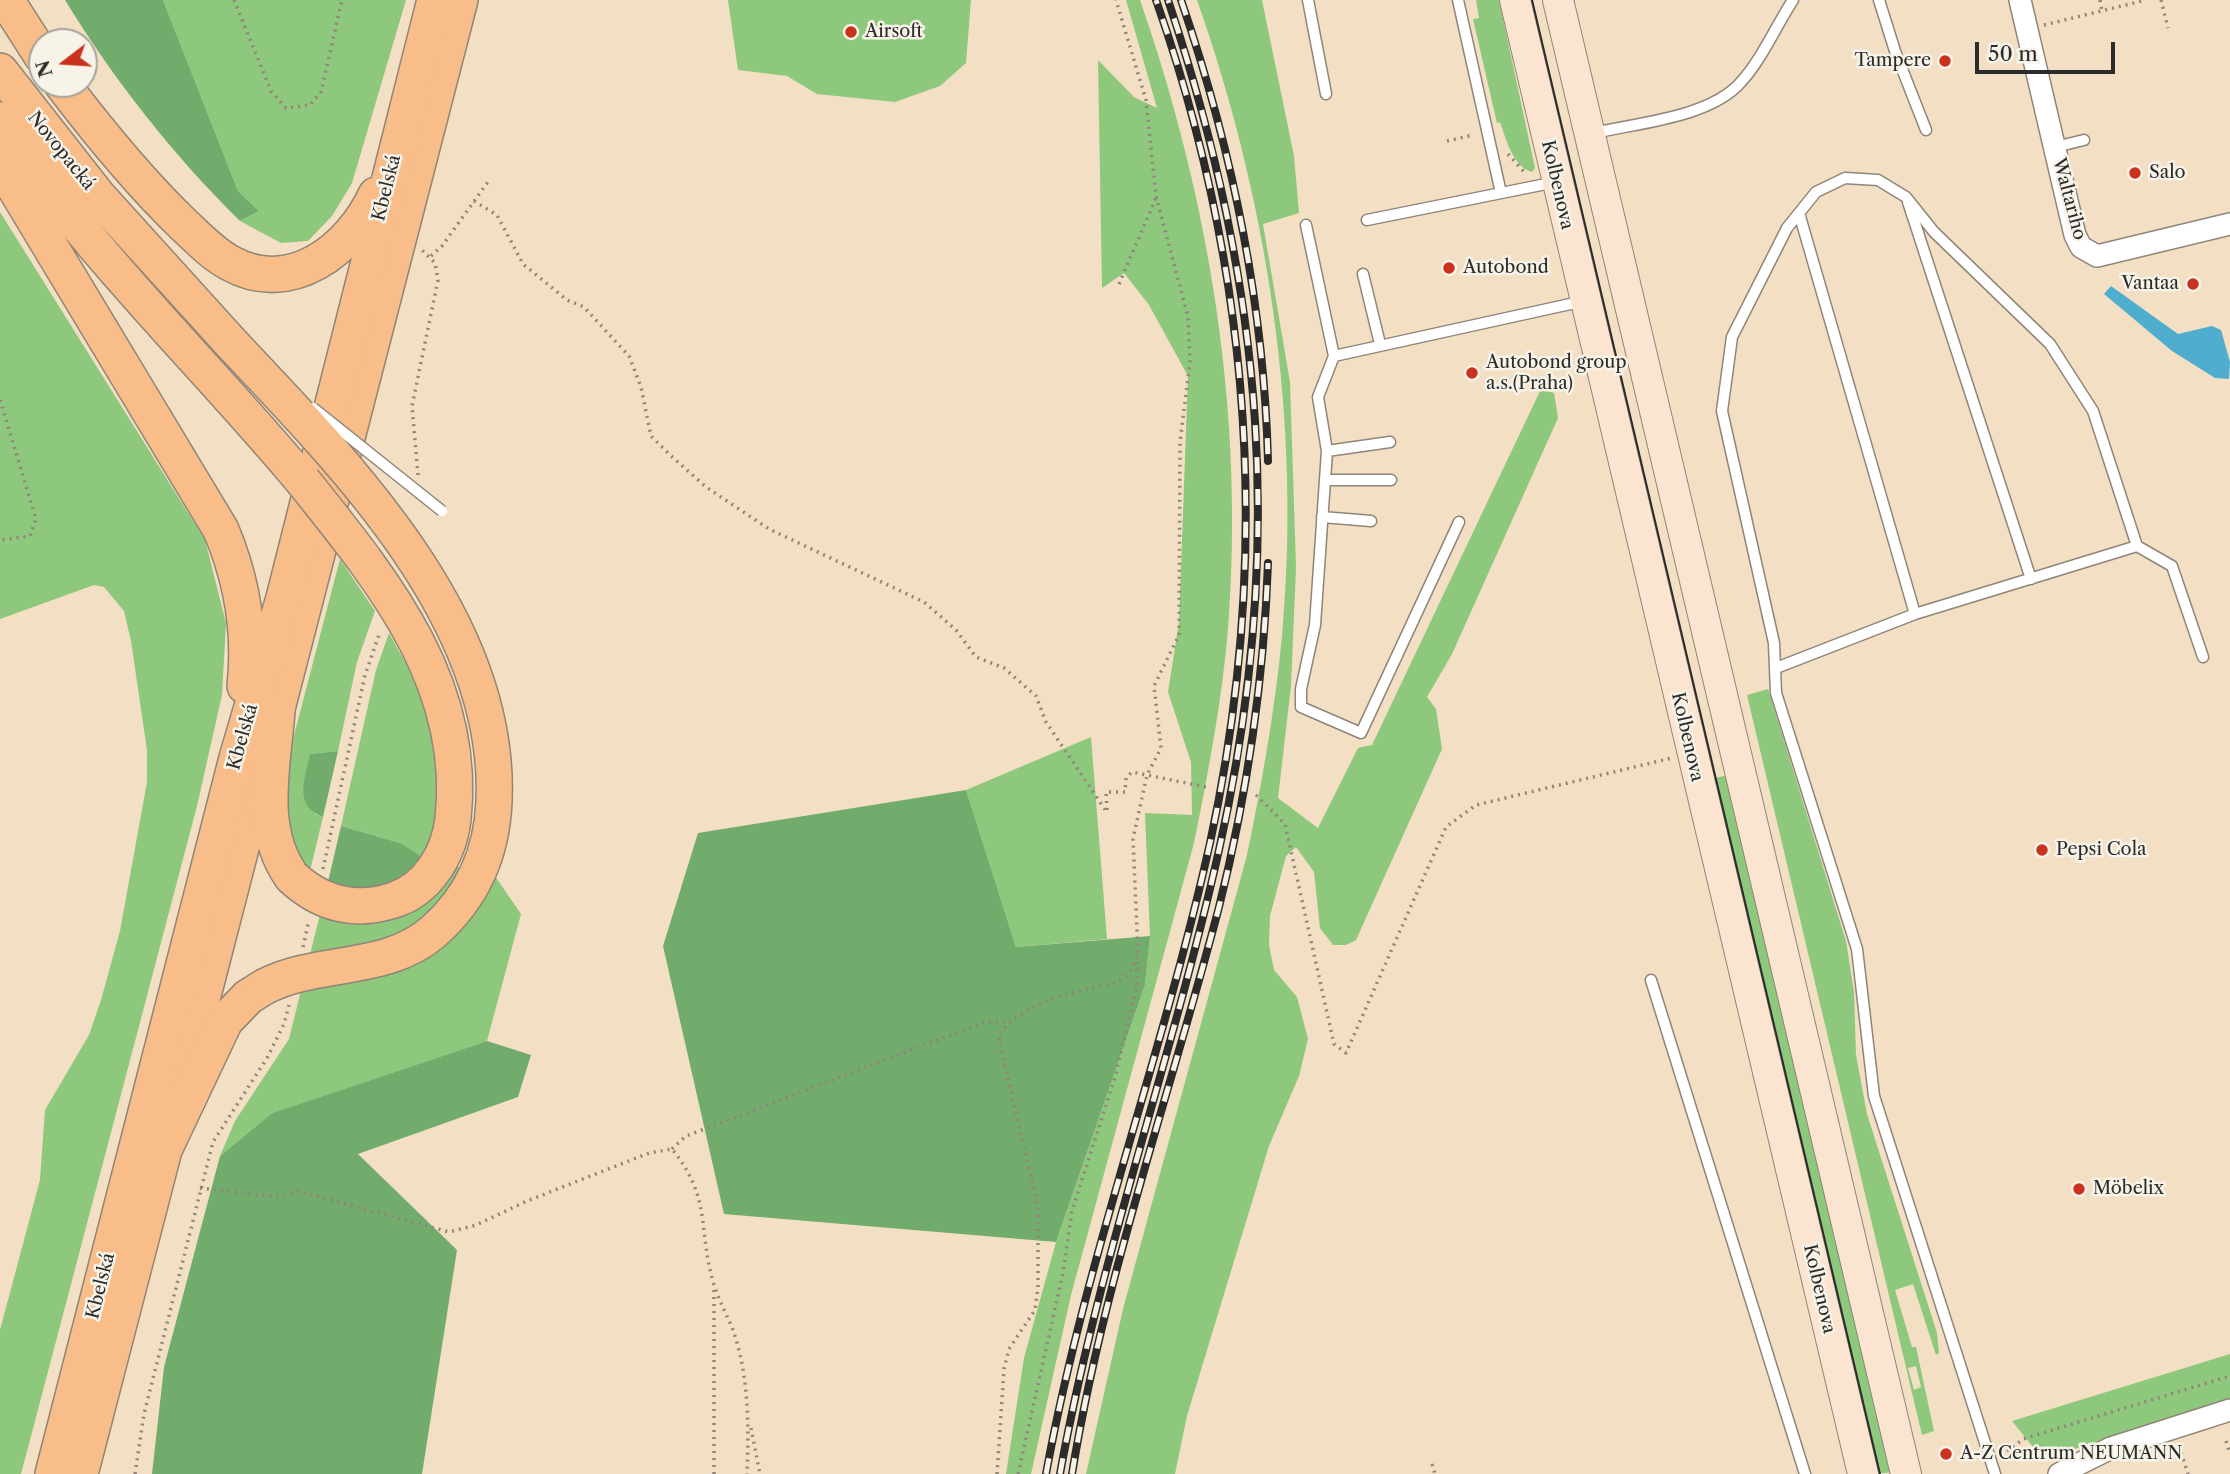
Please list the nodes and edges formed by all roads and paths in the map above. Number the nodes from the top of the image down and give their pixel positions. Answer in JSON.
{"nodes":[{"id":1,"x":6,"y":0,"type":"edge"},
{"id":2,"x":234,"y":0,"type":"edge"},
{"id":3,"x":342,"y":0,"type":"edge"},
{"id":4,"x":435,"y":0,"type":"edge"},
{"id":5,"x":461,"y":0,"type":"edge"},
{"id":6,"x":1116,"y":0,"type":"edge"},
{"id":7,"x":1308,"y":0,"type":"edge"},
{"id":8,"x":1458,"y":0,"type":"edge"},
{"id":9,"x":1515,"y":0,"type":"edge"},
{"id":10,"x":1558,"y":0,"type":"edge"},
{"id":11,"x":1793,"y":0,"type":"edge"},
{"id":12,"x":1879,"y":0,"type":"edge"},
{"id":13,"x":2021,"y":0,"type":"edge"},
{"id":14,"x":2100,"y":0,"type":"edge"},
{"id":15,"x":2146,"y":0,"type":"edge"},
{"id":16,"x":2161,"y":0,"type":"edge"},
{"id":17,"x":2102,"y":11,"type":"junction"},
{"id":18,"x":2039,"y":26,"type":"dead end"},
{"id":19,"x":2168,"y":28,"type":"dead end"},
{"id":20,"x":28,"y":34,"type":"edge"},
{"id":21,"x":0,"y":71,"type":"edge"},
{"id":22,"x":1326,"y":94,"type":"dead end"},
{"id":23,"x":73,"y":98,"type":"edge"},
{"id":24,"x":0,"y":120,"type":"edge"},
{"id":25,"x":404,"y":123,"type":"junction"},
{"id":26,"x":1926,"y":130,"type":"dead end"},
{"id":27,"x":1588,"y":135,"type":"junction"},
{"id":28,"x":2084,"y":139,"type":"dead end"},
{"id":29,"x":2054,"y":147,"type":"junction"},
{"id":30,"x":0,"y":163,"type":"edge"},
{"id":31,"x":490,"y":178,"type":"dead end"},
{"id":32,"x":1556,"y":182,"type":"junction"},
{"id":33,"x":1501,"y":193,"type":"junction"},
{"id":34,"x":1156,"y":196,"type":"junction"},
{"id":35,"x":1906,"y":197,"type":"junction"},
{"id":36,"x":474,"y":201,"type":"junction"},
{"id":37,"x":1799,"y":213,"type":"junction"},
{"id":38,"x":1367,"y":220,"type":"dead end"},
{"id":39,"x":2230,"y":224,"type":"edge"},
{"id":40,"x":1306,"y":225,"type":"dead end"},
{"id":41,"x":431,"y":256,"type":"dead end"},
{"id":42,"x":1363,"y":274,"type":"dead end"},
{"id":43,"x":1119,"y":285,"type":"dead end"},
{"id":44,"x":1584,"y":301,"type":"junction"},
{"id":45,"x":232,"y":344,"type":"junction"},
{"id":46,"x":1380,"y":344,"type":"junction"},
{"id":47,"x":1334,"y":356,"type":"junction"},
{"id":48,"x":294,"y":393,"type":"dead end"},
{"id":49,"x":0,"y":400,"type":"edge"},
{"id":50,"x":304,"y":401,"type":"dead end"},
{"id":51,"x":1390,"y":442,"type":"dead end"},
{"id":52,"x":1327,"y":451,"type":"junction"},
{"id":53,"x":1325,"y":480,"type":"junction"},
{"id":54,"x":1391,"y":480,"type":"dead end"},
{"id":55,"x":442,"y":511,"type":"dead end"},
{"id":56,"x":1322,"y":517,"type":"junction"},
{"id":57,"x":1371,"y":521,"type":"dead end"},
{"id":58,"x":1459,"y":522,"type":"dead end"},
{"id":59,"x":0,"y":540,"type":"edge"},
{"id":60,"x":2137,"y":546,"type":"junction"},
{"id":61,"x":2031,"y":579,"type":"junction"},
{"id":62,"x":1915,"y":614,"type":"junction"},
{"id":63,"x":2203,"y":657,"type":"dead end"},
{"id":64,"x":1776,"y":668,"type":"junction"},
{"id":65,"x":277,"y":711,"type":"junction"},
{"id":66,"x":1691,"y":754,"type":"junction"},
{"id":67,"x":237,"y":758,"type":"junction"},
{"id":68,"x":1147,"y":775,"type":"junction"},
{"id":69,"x":1211,"y":788,"type":"dead end"},
{"id":70,"x":1256,"y":795,"type":"dead end"},
{"id":71,"x":305,"y":936,"type":"dead end"},
{"id":72,"x":302,"y":948,"type":"dead end"},
{"id":73,"x":1138,"y":953,"type":"junction"},
{"id":74,"x":1651,"y":980,"type":"dead end"},
{"id":75,"x":277,"y":993,"type":"junction"},
{"id":76,"x":1010,"y":1021,"type":"junction"},
{"id":77,"x":671,"y":1149,"type":"junction"},
{"id":78,"x":164,"y":1150,"type":"junction"},
{"id":79,"x":200,"y":1188,"type":"junction"},
{"id":80,"x":714,"y":1285,"type":"junction"},
{"id":81,"x":2230,"y":1376,"type":"edge"},
{"id":82,"x":2230,"y":1410,"type":"edge"},
{"id":83,"x":750,"y":1420,"type":"junction"},
{"id":84,"x":2226,"y":1441,"type":"dead end"},
{"id":85,"x":2230,"y":1454,"type":"edge"},
{"id":86,"x":2182,"y":1455,"type":"dead end"},
{"id":87,"x":1432,"y":1464,"type":"dead end"},
{"id":88,"x":1993,"y":1469,"type":"edge"},
{"id":89,"x":52,"y":1474,"type":"edge"},
{"id":90,"x":80,"y":1474,"type":"edge"},
{"id":91,"x":135,"y":1474,"type":"edge"},
{"id":92,"x":714,"y":1474,"type":"edge"},
{"id":93,"x":747,"y":1474,"type":"edge"},
{"id":94,"x":760,"y":1474,"type":"edge"},
{"id":95,"x":997,"y":1474,"type":"edge"},
{"id":96,"x":1018,"y":1474,"type":"edge"},
{"id":97,"x":1435,"y":1474,"type":"edge"},
{"id":98,"x":1805,"y":1474,"type":"edge"},
{"id":99,"x":1863,"y":1474,"type":"edge"},
{"id":100,"x":1906,"y":1474,"type":"edge"},
{"id":101,"x":2059,"y":1474,"type":"edge"},
{"id":102,"x":2188,"y":1474,"type":"edge"}],
"edges":[{"from":1,"to":20,"type":"highway"},
{"from":2,"to":3,"type":"path"},
{"from":4,"to":25,"type":"highway","name":"Kbelská"},
{"from":5,"to":65,"type":"main road","name":"Kbelská"},
{"from":6,"to":34,"type":"path"},
{"from":7,"to":22,"type":"lane"},
{"from":8,"to":33,"type":"lane"},
{"from":9,"to":32,"type":"main road","name":"Kolbenova"},
{"from":10,"to":27,"type":"main road"},
{"from":11,"to":27,"type":"lane"},
{"from":12,"to":26,"type":"lane"},
{"from":13,"to":29,"type":"street","name":"Waltariho"},
{"from":14,"to":17,"type":"path"},
{"from":15,"to":17,"type":"path"},
{"from":16,"to":19,"type":"path"},
{"from":17,"to":18,"type":"path"},
{"from":21,"to":45,"type":"highway","name":"Novopacká"},
{"from":23,"to":25,"type":"highway"},
{"from":24,"to":65,"type":"highway","bridge":true},
{"from":25,"to":67,"type":"highway","name":"Kbelská"},
{"from":27,"to":100,"type":"main road"},
{"from":28,"to":29,"type":"lane"},
{"from":29,"to":39,"type":"street","name":"Waltariho"},
{"from":30,"to":67,"type":"highway"},
{"from":31,"to":36,"type":"path"},
{"from":32,"to":33,"type":"lane"},
{"from":32,"to":44,"type":"main road","name":"Kolbenova"},
{"from":33,"to":38,"type":"lane"},
{"from":34,"to":43,"type":"path"},
{"from":34,"to":68,"type":"path"},
{"from":35,"to":37,"type":"lane"},
{"from":35,"to":60,"type":"lane"},
{"from":35,"to":61,"type":"lane"},
{"from":36,"to":41,"type":"path"},
{"from":36,"to":68,"type":"path"},
{"from":37,"to":62,"type":"lane"},
{"from":37,"to":64,"type":"lane"},
{"from":40,"to":47,"type":"lane"},
{"from":42,"to":46,"type":"lane"},
{"from":44,"to":46,"type":"lane"},
{"from":44,"to":66,"type":"main road","name":"Kolbenova"},
{"from":45,"to":48,"type":"lane","bridge":true},
{"from":45,"to":75,"type":"highway","name":"Novopacká","bridge":true},
{"from":46,"to":47,"type":"lane"},
{"from":47,"to":52,"type":"lane"},
{"from":49,"to":59,"type":"path"},
{"from":50,"to":55,"type":"lane","bridge":true},
{"from":51,"to":52,"type":"lane"},
{"from":52,"to":53,"type":"lane"},
{"from":53,"to":54,"type":"lane"},
{"from":53,"to":56,"type":"lane"},
{"from":56,"to":57,"type":"lane"},
{"from":56,"to":58,"type":"lane"},
{"from":60,"to":61,"type":"lane"},
{"from":60,"to":63,"type":"lane"},
{"from":61,"to":62,"type":"lane"},
{"from":62,"to":64,"type":"lane"},
{"from":64,"to":88,"type":"lane"},
{"from":65,"to":78,"type":"main road","name":"Kbelská"},
{"from":66,"to":70,"type":"path"},
{"from":66,"to":99,"type":"main road","name":"Kolbenova"},
{"from":67,"to":89,"type":"highway","name":"Kbelská"},
{"from":68,"to":69,"type":"path"},
{"from":68,"to":73,"type":"path"},
{"from":71,"to":72,"type":"path"},
{"from":73,"to":76,"type":"path"},
{"from":73,"to":96,"type":"path"},
{"from":74,"to":98,"type":"lane"},
{"from":75,"to":78,"type":"highway","name":"Novopacká"},
{"from":75,"to":79,"type":"path"},
{"from":76,"to":77,"type":"path"},
{"from":76,"to":95,"type":"path"},
{"from":77,"to":79,"type":"path"},
{"from":77,"to":80,"type":"path"},
{"from":78,"to":90,"type":"highway","name":"Kbelská"},
{"from":79,"to":91,"type":"path"},
{"from":80,"to":83,"type":"path"},
{"from":80,"to":92,"type":"path"},
{"from":81,"to":88,"type":"path"},
{"from":82,"to":101,"type":"street"},
{"from":83,"to":93,"type":"path"},
{"from":83,"to":94,"type":"path"},
{"from":84,"to":85,"type":"path"},
{"from":86,"to":102,"type":"path"},
{"from":87,"to":97,"type":"path"}]}
